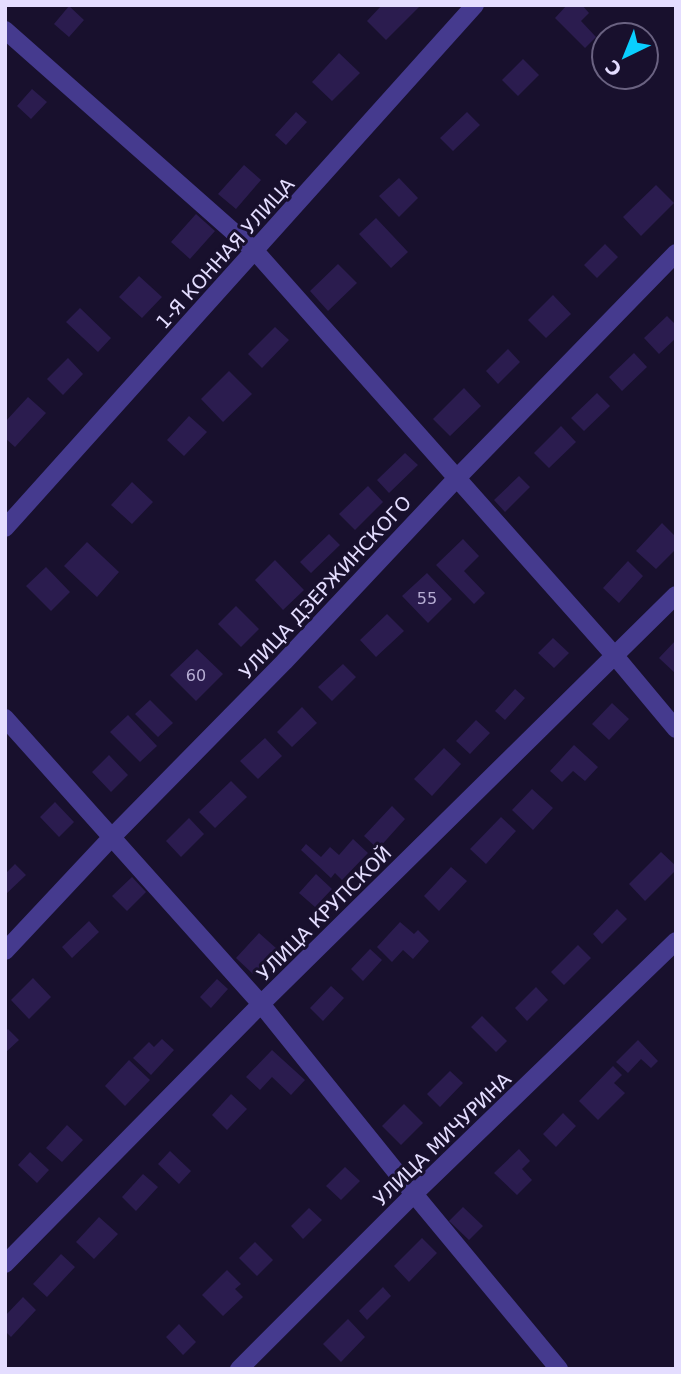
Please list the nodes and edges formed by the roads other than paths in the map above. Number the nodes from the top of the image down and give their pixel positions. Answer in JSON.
{"nodes":[{"id":1,"x":475,"y":5,"type":"edge"},
{"id":2,"x":5,"y":30,"type":"edge"},
{"id":3,"x":255,"y":251,"type":"junction"},
{"id":4,"x":676,"y":253,"type":"edge"},
{"id":5,"x":456,"y":479,"type":"junction"},
{"id":6,"x":5,"y":528,"type":"edge"},
{"id":7,"x":676,"y":595,"type":"edge"},
{"id":8,"x":615,"y":656,"type":"junction"},
{"id":9,"x":5,"y":718,"type":"edge"},
{"id":10,"x":676,"y":729,"type":"edge"},
{"id":11,"x":112,"y":837,"type":"junction"},
{"id":12,"x":676,"y":941,"type":"edge"},
{"id":13,"x":5,"y":951,"type":"edge"},
{"id":14,"x":261,"y":1004,"type":"junction"},
{"id":15,"x":414,"y":1194,"type":"junction"},
{"id":16,"x":5,"y":1264,"type":"edge"},
{"id":17,"x":239,"y":1369,"type":"edge"},
{"id":18,"x":559,"y":1369,"type":"edge"}],
"edges":[{"from":1,"to":3,"type":"street","name":"1-Я КОННАЯ УЛИЦА"},
{"from":2,"to":3,"type":"street"},
{"from":3,"to":5,"type":"street"},
{"from":3,"to":6,"type":"street","name":"1-Я КОННАЯ УЛИЦА"},
{"from":4,"to":5,"type":"street","name":"УЛИЦА ДЗЕРЖИНСКОГО"},
{"from":5,"to":8,"type":"street"},
{"from":5,"to":11,"type":"street","name":"УЛИЦА ДЗЕРЖИНСКОГО"},
{"from":7,"to":8,"type":"street","name":"УЛИЦА КРУПСКОЙ"},
{"from":8,"to":10,"type":"street"},
{"from":8,"to":14,"type":"street","name":"УЛИЦА КРУПСКОЙ"},
{"from":9,"to":11,"type":"street"},
{"from":11,"to":13,"type":"street","name":"УЛИЦА ДЗЕРЖИНСКОГО"},
{"from":11,"to":14,"type":"street"},
{"from":12,"to":15,"type":"street","name":"УЛИЦА МИЧУРИНА"},
{"from":14,"to":15,"type":"street"},
{"from":14,"to":16,"type":"street","name":"УЛИЦА КРУПСКОЙ"},
{"from":15,"to":17,"type":"street","name":"УЛИЦА МИЧУРИНА"},
{"from":15,"to":18,"type":"street"}]}
